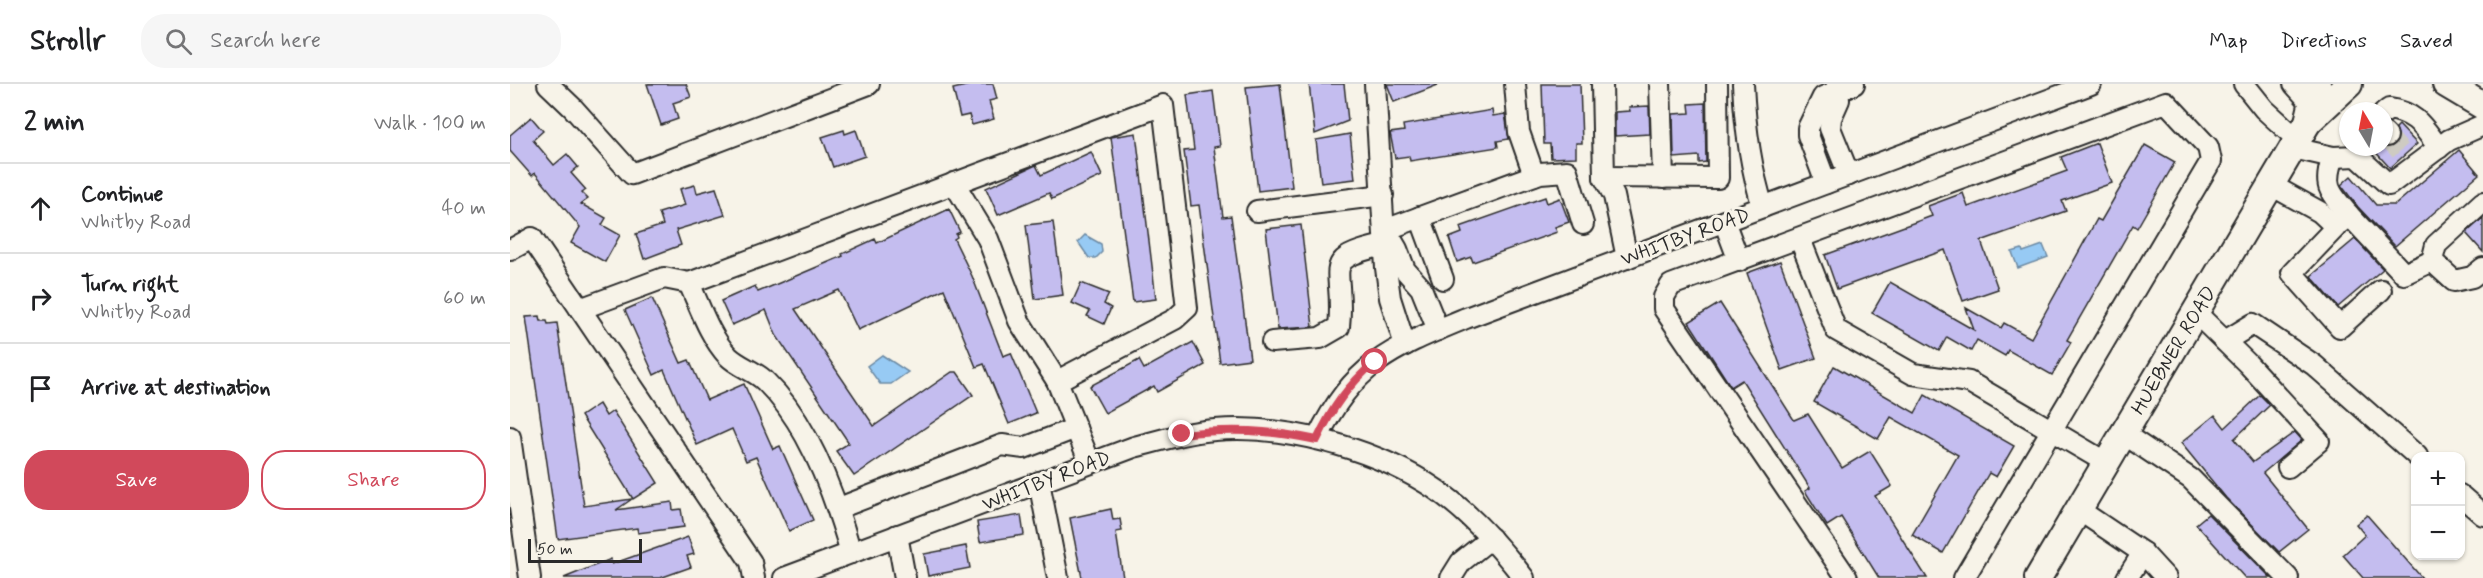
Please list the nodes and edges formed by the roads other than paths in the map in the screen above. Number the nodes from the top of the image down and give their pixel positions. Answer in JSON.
{"nodes":[{"id":1,"x":548,"y":84,"type":"edge"},
{"id":2,"x":869,"y":84,"type":"edge"},
{"id":3,"x":1375,"y":84,"type":"edge"},
{"id":4,"x":1515,"y":84,"type":"edge"},
{"id":5,"x":1602,"y":84,"type":"edge"},
{"id":6,"x":1660,"y":84,"type":"edge"},
{"id":7,"x":1717,"y":84,"type":"edge"},
{"id":8,"x":1743,"y":84,"type":"edge"},
{"id":9,"x":2091,"y":84,"type":"edge"},
{"id":10,"x":2244,"y":84,"type":"edge"},
{"id":11,"x":2294,"y":84,"type":"edge"},
{"id":12,"x":2350,"y":85,"type":"edge"},
{"id":13,"x":1843,"y":86,"type":"edge"},
{"id":14,"x":2393,"y":110,"type":"edge"},
{"id":15,"x":2306,"y":120,"type":"edge"},
{"id":16,"x":1821,"y":122,"type":"junction"},
{"id":17,"x":2483,"y":125,"type":"edge"},
{"id":18,"x":2439,"y":148,"type":"junction"},
{"id":19,"x":2339,"y":156,"type":"edge"},
{"id":20,"x":2363,"y":156,"type":"edge"},
{"id":21,"x":2333,"y":157,"type":"junction"},
{"id":22,"x":1534,"y":175,"type":"junction"},
{"id":23,"x":1849,"y":175,"type":"junction"},
{"id":24,"x":1604,"y":177,"type":"junction"},
{"id":25,"x":1663,"y":178,"type":"junction"},
{"id":26,"x":954,"y":183,"type":"junction"},
{"id":27,"x":1826,"y":183,"type":"junction"},
{"id":28,"x":2271,"y":185,"type":"junction"},
{"id":29,"x":1383,"y":195,"type":"junction"},
{"id":30,"x":2483,"y":202,"type":"edge"},
{"id":31,"x":1763,"y":207,"type":"junction"},
{"id":32,"x":1257,"y":211,"type":"dead end"},
{"id":33,"x":1420,"y":217,"type":"junction"},
{"id":34,"x":1724,"y":221,"type":"junction"},
{"id":35,"x":2342,"y":221,"type":"junction"},
{"id":36,"x":1583,"y":224,"type":"dead end"},
{"id":37,"x":1388,"y":239,"type":"junction"},
{"id":38,"x":1800,"y":239,"type":"junction"},
{"id":39,"x":510,"y":250,"type":"edge"},
{"id":40,"x":1627,"y":258,"type":"junction"},
{"id":41,"x":1739,"y":261,"type":"junction"},
{"id":42,"x":2432,"y":261,"type":"junction"},
{"id":43,"x":2483,"y":267,"type":"edge"},
{"id":44,"x":1414,"y":278,"type":"junction"},
{"id":45,"x":1443,"y":279,"type":"dead end"},
{"id":46,"x":689,"y":284,"type":"junction"},
{"id":47,"x":1389,"y":288,"type":"junction"},
{"id":48,"x":2381,"y":290,"type":"dead end"},
{"id":49,"x":580,"y":309,"type":"junction"},
{"id":50,"x":2196,"y":313,"type":"junction"},
{"id":51,"x":1438,"y":330,"type":"junction"},
{"id":52,"x":2225,"y":341,"type":"junction"},
{"id":53,"x":1272,"y":342,"type":"dead end"},
{"id":54,"x":1405,"y":345,"type":"junction"},
{"id":55,"x":1057,"y":381,"type":"junction"},
{"id":56,"x":1076,"y":428,"type":"junction"},
{"id":57,"x":2051,"y":430,"type":"junction"},
{"id":58,"x":2124,"y":434,"type":"junction"},
{"id":59,"x":510,"y":437,"type":"edge"},
{"id":60,"x":1317,"y":440,"type":"junction"},
{"id":61,"x":2412,"y":452,"type":"edge"},
{"id":62,"x":1090,"y":463,"type":"junction"},
{"id":63,"x":2107,"y":463,"type":"junction"},
{"id":64,"x":2288,"y":467,"type":"dead end"},
{"id":65,"x":1040,"y":482,"type":"junction"},
{"id":66,"x":2465,"y":499,"type":"edge"},
{"id":67,"x":839,"y":508,"type":"junction"},
{"id":68,"x":2079,"y":510,"type":"junction"},
{"id":69,"x":2483,"y":515,"type":"edge"},
{"id":70,"x":897,"y":535,"type":"junction"},
{"id":71,"x":1491,"y":538,"type":"junction"},
{"id":72,"x":851,"y":553,"type":"junction"},
{"id":73,"x":2143,"y":553,"type":"junction"},
{"id":74,"x":530,"y":578,"type":"edge"},
{"id":75,"x":754,"y":578,"type":"edge"},
{"id":76,"x":784,"y":578,"type":"edge"},
{"id":77,"x":905,"y":578,"type":"edge"},
{"id":78,"x":1058,"y":578,"type":"edge"},
{"id":79,"x":1451,"y":578,"type":"edge"},
{"id":80,"x":1524,"y":578,"type":"edge"},
{"id":81,"x":1847,"y":578,"type":"edge"},
{"id":82,"x":1964,"y":578,"type":"edge"},
{"id":83,"x":2038,"y":578,"type":"edge"},
{"id":84,"x":2127,"y":578,"type":"edge"},
{"id":85,"x":2166,"y":578,"type":"edge"},
{"id":86,"x":2288,"y":578,"type":"edge"}],
"edges":[{"from":1,"to":2,"type":"street"},
{"from":3,"to":29,"type":"street"},
{"from":4,"to":22,"type":"street"},
{"from":5,"to":24,"type":"street"},
{"from":6,"to":25,"type":"street"},
{"from":7,"to":25,"type":"street"},
{"from":8,"to":31,"type":"street"},
{"from":9,"to":23,"type":"street","name":"WHITBY ROAD"},
{"from":10,"to":15,"type":"street"},
{"from":11,"to":15,"type":"street"},
{"from":12,"to":15,"type":"main road","name":"HUEBNER ROAD"},
{"from":13,"to":16,"type":"street"},
{"from":14,"to":18,"type":"street"},
{"from":15,"to":21,"type":"street"},
{"from":15,"to":28,"type":"main road","name":"HUEBNER ROAD"},
{"from":16,"to":23,"type":"street"},
{"from":16,"to":27,"type":"street"},
{"from":17,"to":18,"type":"street"},
{"from":18,"to":20,"type":"street"},
{"from":19,"to":21,"type":"street"},
{"from":21,"to":35,"type":"street"},
{"from":22,"to":33,"type":"street"},
{"from":22,"to":36,"type":"street"},
{"from":23,"to":27,"type":"street","name":"WHITBY ROAD"},
{"from":24,"to":25,"type":"street"},
{"from":24,"to":40,"type":"street"},
{"from":26,"to":46,"type":"street"},
{"from":26,"to":55,"type":"street"},
{"from":26,"to":55,"type":"street"},
{"from":27,"to":31,"type":"street","name":"WHITBY ROAD"},
{"from":28,"to":35,"type":"street"},
{"from":28,"to":50,"type":"main road","name":"HUEBNER ROAD"},
{"from":29,"to":32,"type":"street"},
{"from":29,"to":37,"type":"street"},
{"from":30,"to":42,"type":"street"},
{"from":31,"to":34,"type":"street","name":"WHITBY ROAD"},
{"from":33,"to":37,"type":"street"},
{"from":33,"to":45,"type":"street"},
{"from":34,"to":40,"type":"street","name":"WHITBY ROAD"},
{"from":34,"to":41,"type":"street"},
{"from":35,"to":42,"type":"street"},
{"from":35,"to":48,"type":"street"},
{"from":37,"to":44,"type":"street"},
{"from":37,"to":47,"type":"street"},
{"from":37,"to":53,"type":"street"},
{"from":38,"to":41,"type":"street"},
{"from":38,"to":57,"type":"street"},
{"from":38,"to":57,"type":"street"},
{"from":39,"to":49,"type":"street"},
{"from":40,"to":51,"type":"street","name":"WHITBY ROAD"},
{"from":41,"to":81,"type":"street"},
{"from":42,"to":43,"type":"street"},
{"from":44,"to":47,"type":"street"},
{"from":44,"to":51,"type":"street"},
{"from":46,"to":49,"type":"street"},
{"from":46,"to":67,"type":"street"},
{"from":47,"to":54,"type":"street"},
{"from":49,"to":75,"type":"street"},
{"from":50,"to":52,"type":"street"},
{"from":50,"to":58,"type":"main road","name":"HUEBNER ROAD"},
{"from":51,"to":54,"type":"street","name":"WHITBY ROAD"},
{"from":52,"to":61,"type":"street"},
{"from":52,"to":64,"type":"street"},
{"from":54,"to":60,"type":"street","name":"WHITBY ROAD"},
{"from":55,"to":56,"type":"street"},
{"from":56,"to":62,"type":"street"},
{"from":56,"to":67,"type":"street"},
{"from":57,"to":63,"type":"street"},
{"from":57,"to":82,"type":"street"},
{"from":58,"to":63,"type":"main road","name":"HUEBNER ROAD"},
{"from":58,"to":86,"type":"street"},
{"from":59,"to":74,"type":"street"},
{"from":60,"to":62,"type":"street","name":"WHITBY ROAD"},
{"from":60,"to":71,"type":"street","name":"WHITBY ROAD"},
{"from":62,"to":65,"type":"street","name":"WHITBY ROAD"},
{"from":63,"to":68,"type":"main road","name":"HUEBNER ROAD"},
{"from":65,"to":70,"type":"street","name":"WHITBY ROAD"},
{"from":65,"to":78,"type":"street"},
{"from":66,"to":69,"type":"street"},
{"from":67,"to":72,"type":"street"},
{"from":68,"to":73,"type":"street"},
{"from":68,"to":83,"type":"main road","name":"HUEBNER ROAD"},
{"from":70,"to":72,"type":"street","name":"WHITBY ROAD"},
{"from":70,"to":77,"type":"street"},
{"from":71,"to":79,"type":"street"},
{"from":71,"to":80,"type":"street","name":"WHITBY ROAD"},
{"from":72,"to":76,"type":"street","name":"WHITBY ROAD"},
{"from":73,"to":84,"type":"street"},
{"from":73,"to":85,"type":"street"}]}
